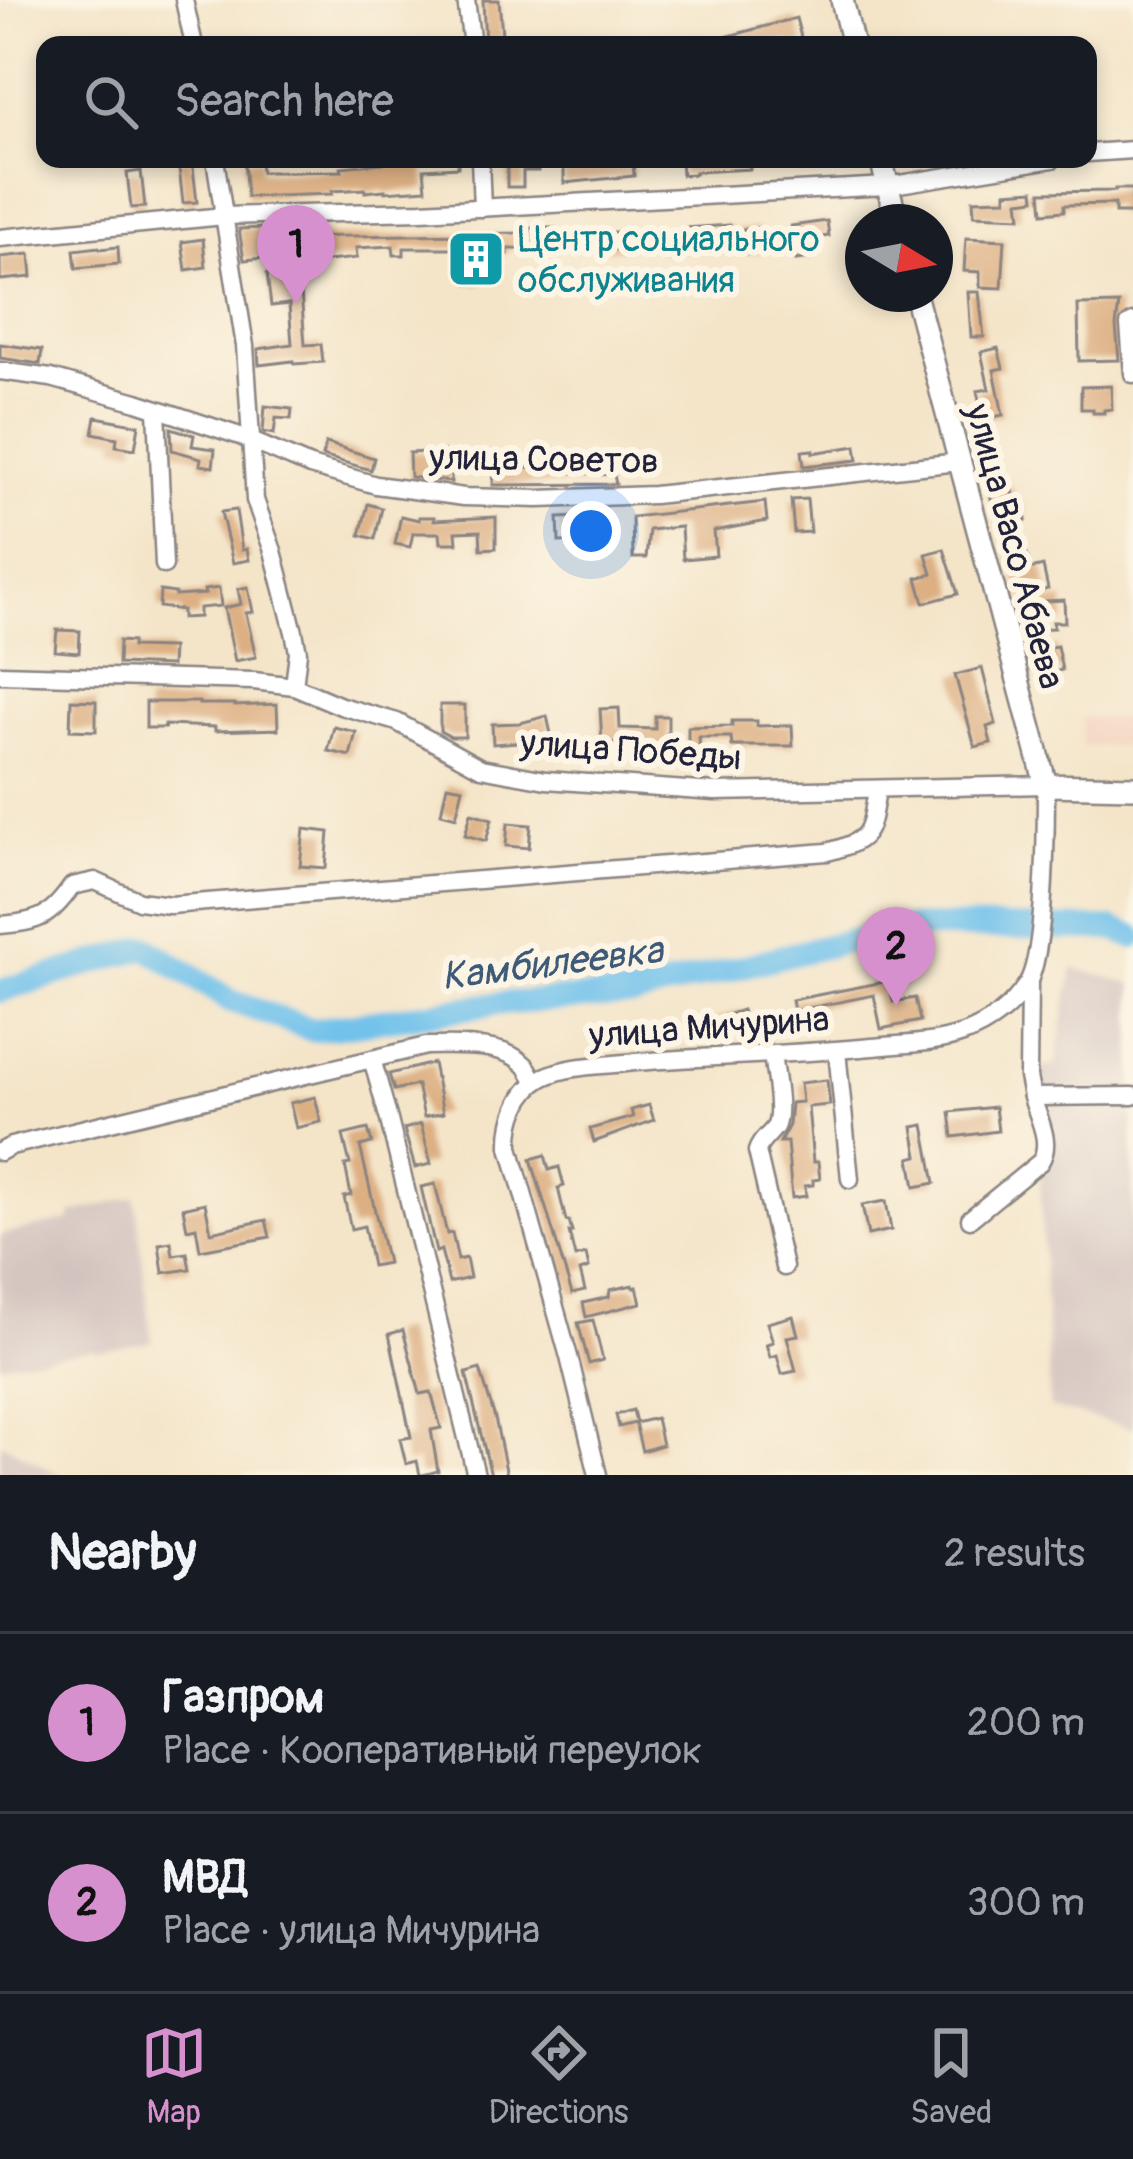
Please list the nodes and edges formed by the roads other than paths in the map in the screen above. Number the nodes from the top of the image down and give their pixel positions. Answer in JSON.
{"nodes":[{"id":1,"x":184,"y":0,"type":"edge"},
{"id":2,"x":466,"y":0,"type":"edge"},
{"id":3,"x":842,"y":0,"type":"edge"},
{"id":4,"x":192,"y":36,"type":"edge"},
{"id":5,"x":471,"y":36,"type":"edge"},
{"id":6,"x":851,"y":36,"type":"edge"},
{"id":7,"x":1133,"y":150,"type":"edge"},
{"id":8,"x":1097,"y":153,"type":"edge"},
{"id":9,"x":216,"y":168,"type":"edge"},
{"id":10,"x":480,"y":168,"type":"edge"},
{"id":11,"x":882,"y":168,"type":"edge"},
{"id":12,"x":996,"y":168,"type":"edge"},
{"id":13,"x":887,"y":185,"type":"junction"},
{"id":14,"x":892,"y":204,"type":"edge"},
{"id":15,"x":482,"y":208,"type":"junction"},
{"id":16,"x":224,"y":216,"type":"junction"},
{"id":17,"x":0,"y":238,"type":"edge"},
{"id":18,"x":920,"y":312,"type":"edge"},
{"id":19,"x":1133,"y":322,"type":"edge"},
{"id":20,"x":0,"y":371,"type":"edge"},
{"id":21,"x":1133,"y":374,"type":"edge"},
{"id":22,"x":157,"y":410,"type":"junction"},
{"id":23,"x":253,"y":441,"type":"junction"},
{"id":24,"x":959,"y":462,"type":"junction"},
{"id":25,"x":164,"y":565,"type":"dead end"},
{"id":26,"x":0,"y":674,"type":"edge"},
{"id":27,"x":294,"y":686,"type":"junction"},
{"id":28,"x":1046,"y":785,"type":"junction"},
{"id":29,"x":1133,"y":787,"type":"edge"},
{"id":30,"x":877,"y":789,"type":"junction"},
{"id":31,"x":0,"y":925,"type":"edge"},
{"id":32,"x":1039,"y":948,"type":"joint"},
{"id":33,"x":1029,"y":981,"type":"junction"},
{"id":34,"x":837,"y":1051,"type":"junction"},
{"id":35,"x":772,"y":1055,"type":"junction"},
{"id":36,"x":372,"y":1059,"type":"junction"},
{"id":37,"x":536,"y":1082,"type":"junction"},
{"id":38,"x":1133,"y":1096,"type":"edge"},
{"id":39,"x":1032,"y":1097,"type":"junction"},
{"id":40,"x":0,"y":1152,"type":"edge"},
{"id":41,"x":850,"y":1179,"type":"dead end"},
{"id":42,"x":970,"y":1219,"type":"dead end"},
{"id":43,"x":784,"y":1267,"type":"dead end"},
{"id":44,"x":476,"y":1475,"type":"edge"},
{"id":45,"x":598,"y":1475,"type":"edge"}],
"edges":[{"from":1,"to":4,"type":"street"},
{"from":2,"to":5,"type":"street"},
{"from":3,"to":6,"type":"main road"},
{"from":7,"to":8,"type":"street"},
{"from":9,"to":16,"type":"street"},
{"from":10,"to":15,"type":"street"},
{"from":11,"to":13,"type":"main road"},
{"from":12,"to":13,"type":"street"},
{"from":13,"to":14,"type":"main road"},
{"from":13,"to":15,"type":"street"},
{"from":15,"to":16,"type":"street"},
{"from":16,"to":17,"type":"street"},
{"from":16,"to":23,"type":"street"},
{"from":18,"to":24,"type":"main road","name":"улица Васо Абаева"},
{"from":19,"to":21,"type":"street"},
{"from":20,"to":22,"type":"street","name":"улица Советов"},
{"from":22,"to":23,"type":"street","name":"улица Советов"},
{"from":22,"to":25,"type":"street"},
{"from":23,"to":24,"type":"street","name":"улица Советов"},
{"from":23,"to":27,"type":"street"},
{"from":24,"to":28,"type":"main road","name":"улица Васо Абаева"},
{"from":26,"to":27,"type":"street","name":"улица Победы"},
{"from":27,"to":30,"type":"street","name":"улица Победы"},
{"from":28,"to":29,"type":"main road","name":"улица Победы"},
{"from":28,"to":30,"type":"street","name":"улица Победы"},
{"from":28,"to":32,"type":"street","name":"улица Васо Абаева"},
{"from":30,"to":31,"type":"street"},
{"from":32,"to":33,"type":"street","name":"улица Мичурина"},
{"from":33,"to":34,"type":"street","name":"улица Мичурина"},
{"from":33,"to":39,"type":"street"},
{"from":34,"to":35,"type":"street","name":"улица Мичурина"},
{"from":34,"to":41,"type":"street"},
{"from":35,"to":37,"type":"street","name":"улица Мичурина"},
{"from":35,"to":43,"type":"street"},
{"from":36,"to":37,"type":"street"},
{"from":36,"to":40,"type":"street"},
{"from":36,"to":44,"type":"street"},
{"from":37,"to":45,"type":"street"},
{"from":38,"to":39,"type":"street"},
{"from":39,"to":42,"type":"street"}]}
